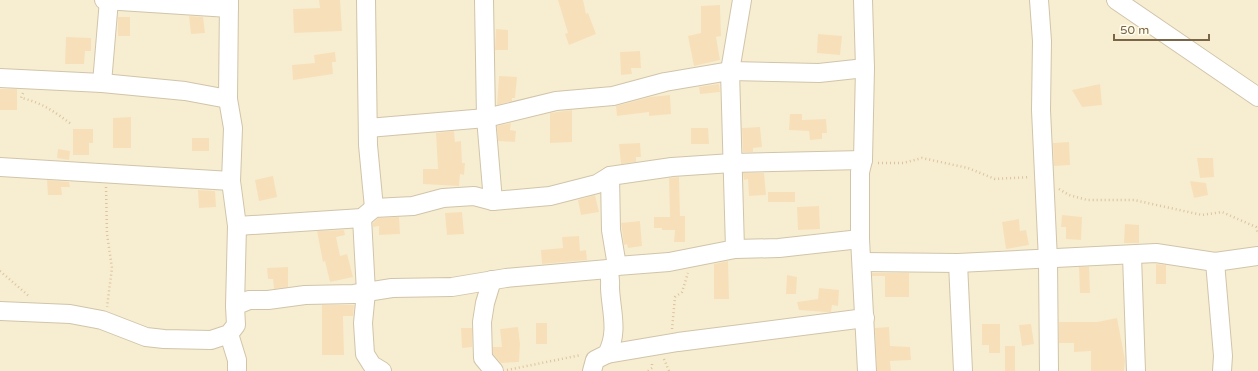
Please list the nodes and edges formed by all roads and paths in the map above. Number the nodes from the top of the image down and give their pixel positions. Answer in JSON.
{"nodes":[{"id":1,"x":104,"y":0,"type":"edge"},
{"id":2,"x":108,"y":0,"type":"edge"},
{"id":3,"x":366,"y":0,"type":"edge"},
{"id":4,"x":484,"y":0,"type":"edge"},
{"id":5,"x":742,"y":0,"type":"edge"},
{"id":6,"x":863,"y":0,"type":"edge"},
{"id":7,"x":1039,"y":0,"type":"edge"},
{"id":8,"x":1116,"y":0,"type":"edge"},
{"id":9,"x":229,"y":4,"type":"edge"},
{"id":10,"x":865,"y":68,"type":"junction"},
{"id":11,"x":730,"y":71,"type":"junction"},
{"id":12,"x":0,"y":78,"type":"edge"},
{"id":13,"x":102,"y":83,"type":"junction"},
{"id":14,"x":1258,"y":97,"type":"edge"},
{"id":15,"x":21,"y":98,"type":"dead end"},
{"id":16,"x":228,"y":99,"type":"junction"},
{"id":17,"x":486,"y":118,"type":"junction"},
{"id":18,"x":70,"y":124,"type":"dead end"},
{"id":19,"x":368,"y":128,"type":"junction"},
{"id":20,"x":863,"y":160,"type":"junction"},
{"id":21,"x":732,"y":163,"type":"junction"},
{"id":22,"x":0,"y":167,"type":"edge"},
{"id":23,"x":106,"y":173,"type":"junction"},
{"id":24,"x":610,"y":176,"type":"junction"},
{"id":25,"x":232,"y":181,"type":"junction"},
{"id":26,"x":1044,"y":183,"type":"junction"},
{"id":27,"x":492,"y":201,"type":"junction"},
{"id":28,"x":368,"y":213,"type":"junction"},
{"id":29,"x":237,"y":226,"type":"junction"},
{"id":30,"x":1258,"y":234,"type":"edge"},
{"id":31,"x":860,"y":239,"type":"junction"},
{"id":32,"x":735,"y":249,"type":"junction"},
{"id":33,"x":1132,"y":256,"type":"junction"},
{"id":34,"x":1258,"y":256,"type":"edge"},
{"id":35,"x":692,"y":257,"type":"junction"},
{"id":36,"x":1048,"y":260,"type":"junction"},
{"id":37,"x":862,"y":262,"type":"junction"},
{"id":38,"x":1215,"y":262,"type":"junction"},
{"id":39,"x":958,"y":263,"type":"junction"},
{"id":40,"x":612,"y":268,"type":"junction"},
{"id":41,"x":0,"y":271,"type":"edge"},
{"id":42,"x":492,"y":280,"type":"junction"},
{"id":43,"x":366,"y":292,"type":"junction"},
{"id":44,"x":235,"y":306,"type":"junction"},
{"id":45,"x":0,"y":311,"type":"edge"},
{"id":46,"x":47,"y":312,"type":"junction"},
{"id":47,"x":864,"y":318,"type":"junction"},
{"id":48,"x":102,"y":320,"type":"junction"},
{"id":49,"x":228,"y":334,"type":"junction"},
{"id":50,"x":667,"y":344,"type":"junction"},
{"id":51,"x":585,"y":354,"type":"dead end"},
{"id":52,"x":607,"y":354,"type":"junction"},
{"id":53,"x":500,"y":370,"type":"edge"},
{"id":54,"x":237,"y":371,"type":"edge"},
{"id":55,"x":382,"y":371,"type":"edge"},
{"id":56,"x":592,"y":371,"type":"edge"},
{"id":57,"x":867,"y":371,"type":"edge"},
{"id":58,"x":963,"y":371,"type":"edge"},
{"id":59,"x":1049,"y":371,"type":"edge"},
{"id":60,"x":1136,"y":371,"type":"edge"},
{"id":61,"x":1222,"y":371,"type":"edge"}],
"edges":[{"from":1,"to":2,"type":"street"},
{"from":2,"to":9,"type":"street"},
{"from":2,"to":13,"type":"street"},
{"from":3,"to":19,"type":"street"},
{"from":4,"to":17,"type":"street"},
{"from":5,"to":11,"type":"street"},
{"from":6,"to":10,"type":"street"},
{"from":7,"to":26,"type":"street"},
{"from":8,"to":14,"type":"street"},
{"from":9,"to":16,"type":"street"},
{"from":10,"to":11,"type":"street"},
{"from":10,"to":20,"type":"street"},
{"from":11,"to":17,"type":"street"},
{"from":11,"to":21,"type":"street"},
{"from":12,"to":13,"type":"street"},
{"from":13,"to":16,"type":"street"},
{"from":15,"to":18,"type":"path"},
{"from":16,"to":25,"type":"street"},
{"from":17,"to":19,"type":"street"},
{"from":17,"to":27,"type":"street"},
{"from":19,"to":28,"type":"street"},
{"from":20,"to":21,"type":"street"},
{"from":20,"to":26,"type":"path"},
{"from":20,"to":31,"type":"street"},
{"from":21,"to":24,"type":"street"},
{"from":21,"to":32,"type":"street"},
{"from":22,"to":23,"type":"street"},
{"from":23,"to":25,"type":"street"},
{"from":23,"to":48,"type":"path"},
{"from":24,"to":27,"type":"street"},
{"from":24,"to":40,"type":"street"},
{"from":25,"to":29,"type":"street"},
{"from":26,"to":30,"type":"path"},
{"from":26,"to":36,"type":"street"},
{"from":27,"to":28,"type":"street"},
{"from":28,"to":29,"type":"street"},
{"from":28,"to":43,"type":"street"},
{"from":29,"to":44,"type":"street"},
{"from":31,"to":32,"type":"street"},
{"from":31,"to":37,"type":"street"},
{"from":32,"to":35,"type":"street"},
{"from":33,"to":36,"type":"street"},
{"from":33,"to":38,"type":"street"},
{"from":33,"to":60,"type":"street"},
{"from":34,"to":38,"type":"street"},
{"from":35,"to":40,"type":"street"},
{"from":35,"to":50,"type":"path"},
{"from":36,"to":39,"type":"street"},
{"from":36,"to":59,"type":"street"},
{"from":37,"to":39,"type":"street"},
{"from":37,"to":47,"type":"street"},
{"from":38,"to":61,"type":"street"},
{"from":39,"to":58,"type":"street"},
{"from":40,"to":42,"type":"street"},
{"from":40,"to":52,"type":"street"},
{"from":41,"to":46,"type":"path"},
{"from":42,"to":43,"type":"street"},
{"from":42,"to":53,"type":"street"},
{"from":43,"to":44,"type":"street"},
{"from":43,"to":55,"type":"street"},
{"from":44,"to":49,"type":"street"},
{"from":45,"to":46,"type":"street"},
{"from":46,"to":48,"type":"street"},
{"from":47,"to":50,"type":"street"},
{"from":47,"to":57,"type":"street"},
{"from":48,"to":49,"type":"street"},
{"from":49,"to":54,"type":"street"},
{"from":50,"to":52,"type":"street"},
{"from":51,"to":53,"type":"path"},
{"from":52,"to":56,"type":"street"}]}
